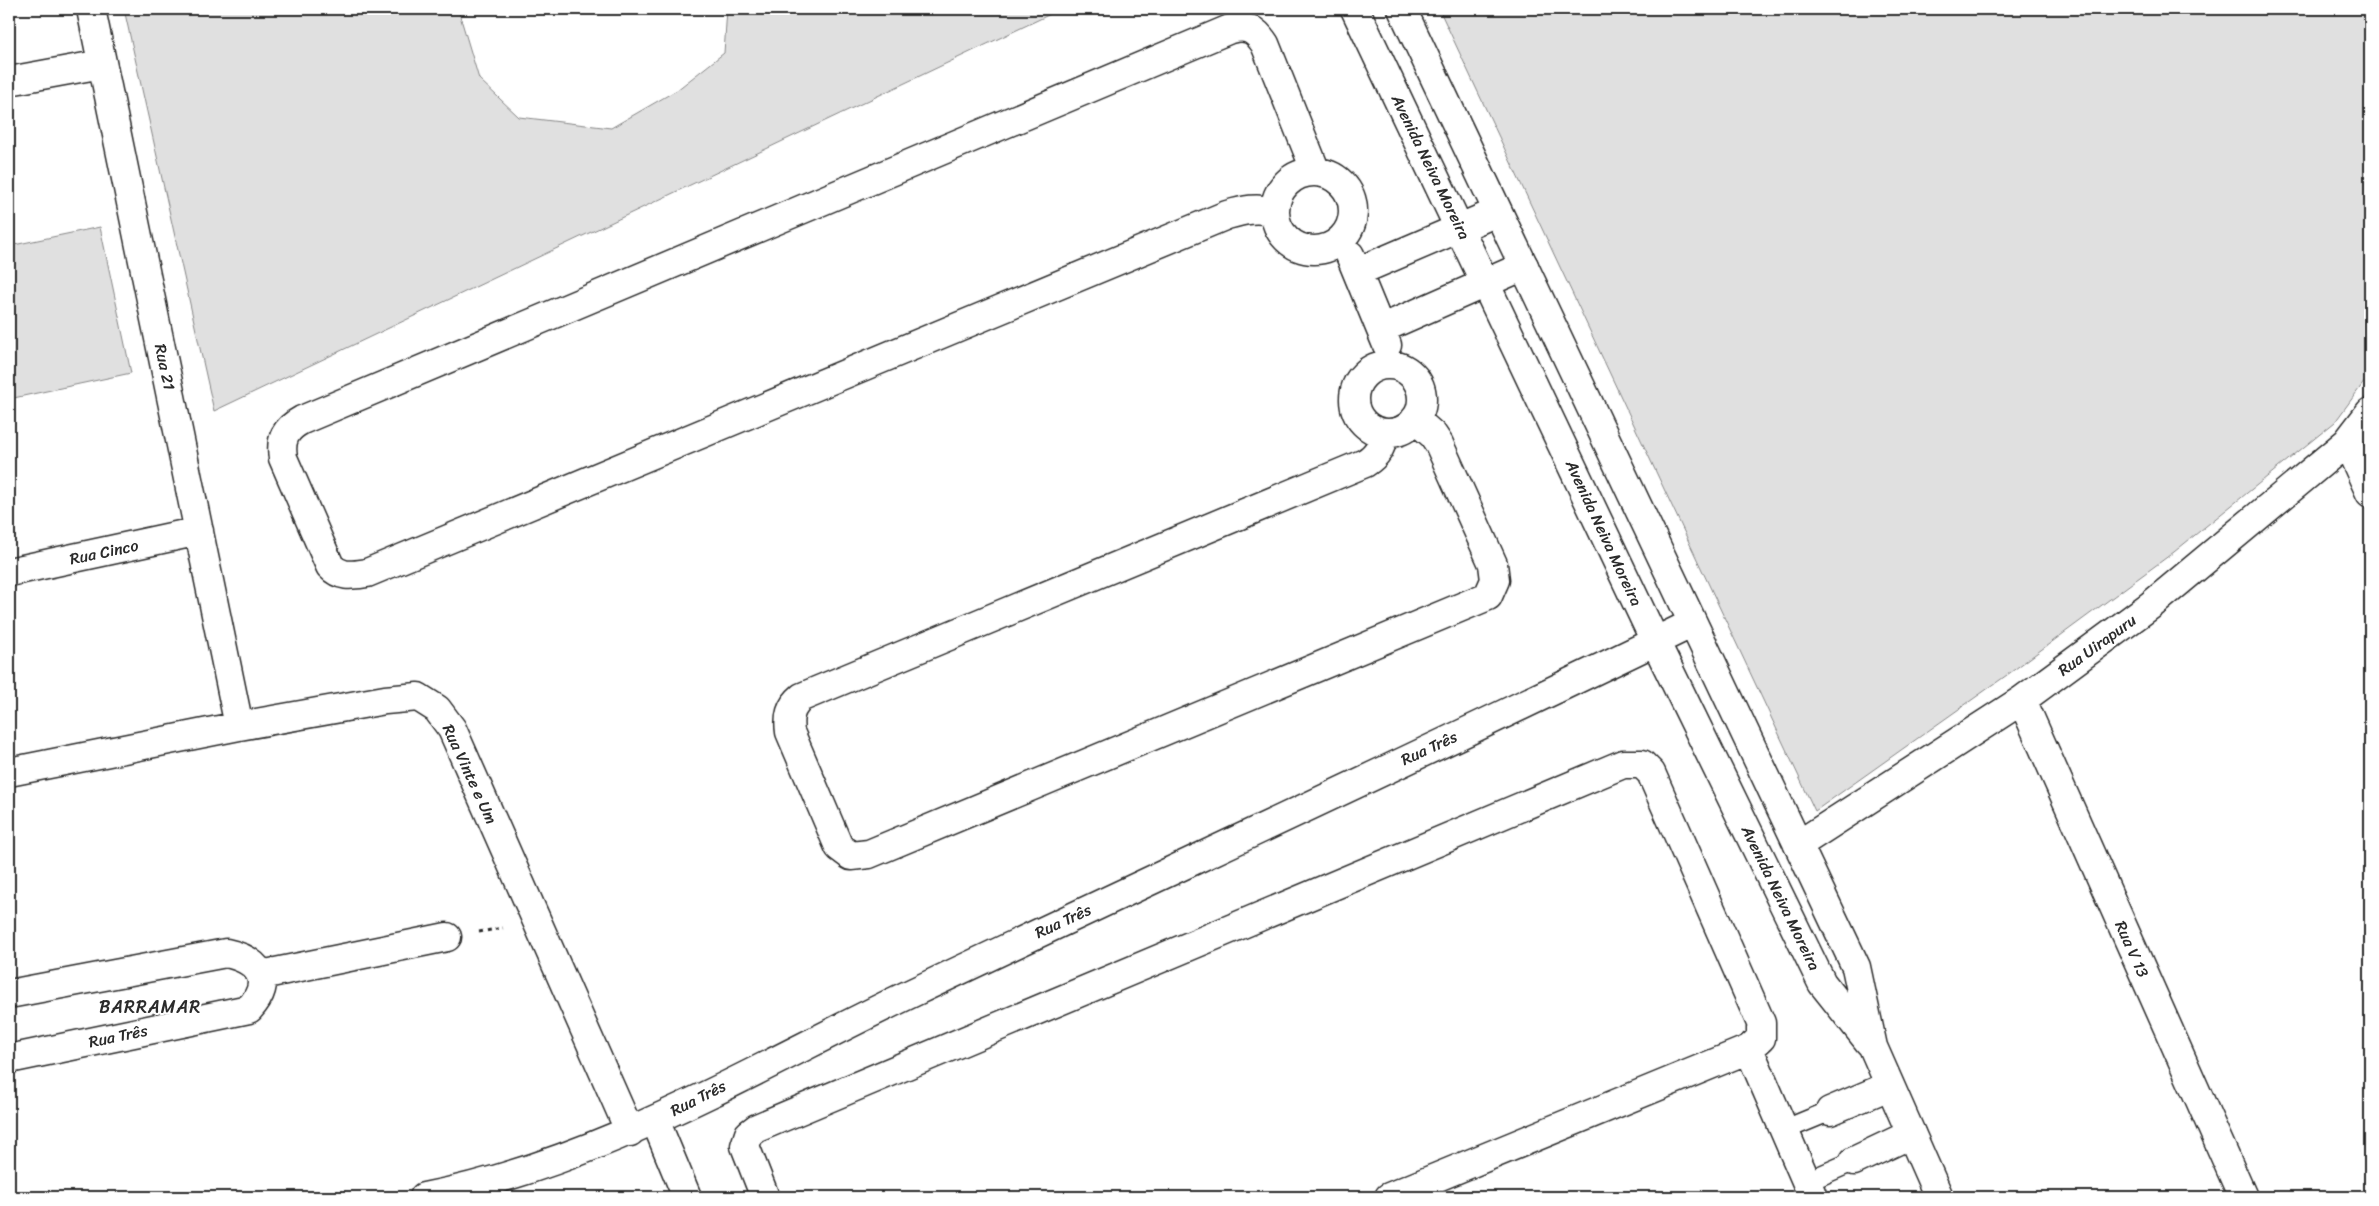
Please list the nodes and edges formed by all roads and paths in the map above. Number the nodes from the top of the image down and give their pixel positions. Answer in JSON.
{"nodes":[{"id":1,"x":91,"y":9,"type":"edge"},
{"id":2,"x":1355,"y":9,"type":"edge"},
{"id":3,"x":1402,"y":9,"type":"edge"},
{"id":4,"x":102,"y":64,"type":"junction"},
{"id":5,"x":9,"y":82,"type":"edge"},
{"id":6,"x":1316,"y":172,"type":"junction"},
{"id":7,"x":1275,"y":212,"type":"junction"},
{"id":8,"x":1498,"y":212,"type":"junction"},
{"id":9,"x":1460,"y":228,"type":"junction"},
{"id":10,"x":1343,"y":238,"type":"junction"},
{"id":11,"x":1524,"y":266,"type":"junction"},
{"id":12,"x":1357,"y":272,"type":"junction"},
{"id":13,"x":1486,"y":283,"type":"junction"},
{"id":14,"x":1381,"y":328,"type":"junction"},
{"id":15,"x":1386,"y":365,"type":"junction"},
{"id":16,"x":2370,"y":412,"type":"edge"},
{"id":17,"x":1415,"y":420,"type":"junction"},
{"id":18,"x":1385,"y":433,"type":"junction"},
{"id":19,"x":2347,"y":442,"type":"junction"},
{"id":20,"x":2370,"y":493,"type":"edge"},
{"id":21,"x":199,"y":531,"type":"junction"},
{"id":22,"x":9,"y":572,"type":"edge"},
{"id":23,"x":1693,"y":623,"type":"junction"},
{"id":24,"x":1655,"y":641,"type":"junction"},
{"id":25,"x":2022,"y":700,"type":"junction"},
{"id":26,"x":239,"y":726,"type":"junction"},
{"id":27,"x":9,"y":772,"type":"edge"},
{"id":28,"x":1798,"y":845,"type":"junction"},
{"id":29,"x":536,"y":922,"type":"junction"},
{"id":30,"x":446,"y":937,"type":"joint"},
{"id":31,"x":261,"y":975,"type":"junction"},
{"id":32,"x":9,"y":994,"type":"edge"},
{"id":33,"x":1873,"y":1047,"type":"junction"},
{"id":34,"x":1749,"y":1049,"type":"junction"},
{"id":35,"x":9,"y":1059,"type":"edge"},
{"id":36,"x":1889,"y":1086,"type":"junction"},
{"id":37,"x":1830,"y":1111,"type":"joint"},
{"id":38,"x":655,"y":1120,"type":"junction"},
{"id":39,"x":1784,"y":1130,"type":"junction"},
{"id":40,"x":630,"y":1132,"type":"junction"},
{"id":41,"x":1911,"y":1134,"type":"junction"},
{"id":42,"x":1854,"y":1161,"type":"joint"},
{"id":43,"x":1809,"y":1190,"type":"edge"},
{"id":44,"x":424,"y":1197,"type":"edge"},
{"id":45,"x":687,"y":1197,"type":"edge"},
{"id":46,"x":766,"y":1197,"type":"edge"},
{"id":47,"x":1389,"y":1197,"type":"edge"},
{"id":48,"x":1939,"y":1197,"type":"edge"},
{"id":49,"x":2243,"y":1197,"type":"edge"}],
"edges":[{"from":1,"to":4,"type":"street","name":"Rua 21"},
{"from":2,"to":9,"type":"street","name":"Avenida Neiva Moreira"},
{"from":3,"to":8,"type":"street","name":"Avenida Neiva Moreira"},
{"from":4,"to":5,"type":"street"},
{"from":4,"to":21,"type":"street","name":"Rua 21"},
{"from":6,"to":7,"type":"street"},
{"from":6,"to":7,"type":"street"},
{"from":6,"to":10,"type":"street"},
{"from":7,"to":10,"type":"street"},
{"from":8,"to":9,"type":"street"},
{"from":8,"to":11,"type":"street","name":"Avenida Neiva Moreira"},
{"from":9,"to":12,"type":"street"},
{"from":9,"to":13,"type":"street","name":"Avenida Neiva Moreira"},
{"from":10,"to":12,"type":"street"},
{"from":11,"to":13,"type":"street"},
{"from":11,"to":23,"type":"street","name":"Avenida Neiva Moreira"},
{"from":12,"to":14,"type":"street"},
{"from":13,"to":14,"type":"street"},
{"from":13,"to":24,"type":"street","name":"Avenida Neiva Moreira"},
{"from":14,"to":15,"type":"street"},
{"from":15,"to":17,"type":"street"},
{"from":15,"to":18,"type":"street"},
{"from":16,"to":19,"type":"street","name":"Rua Uirapuru"},
{"from":17,"to":18,"type":"street"},
{"from":17,"to":18,"type":"street"},
{"from":19,"to":20,"type":"street"},
{"from":19,"to":25,"type":"street","name":"Rua Uirapuru"},
{"from":21,"to":22,"type":"street","name":"Rua Cinco"},
{"from":21,"to":26,"type":"street","name":"Rua 21"},
{"from":23,"to":24,"type":"street","name":"Rua Três"},
{"from":23,"to":28,"type":"street","name":"Avenida Neiva Moreira"},
{"from":24,"to":33,"type":"street","name":"Avenida Neiva Moreira"},
{"from":24,"to":38,"type":"street","name":"Rua Três"},
{"from":25,"to":28,"type":"street","name":"Rua Uirapuru"},
{"from":25,"to":49,"type":"street","name":"Rua V 13"},
{"from":26,"to":27,"type":"street","name":"Rua Vinte e Um"},
{"from":26,"to":29,"type":"street","name":"Rua Vinte e Um"},
{"from":28,"to":33,"type":"street","name":"Avenida Neiva Moreira"},
{"from":29,"to":30,"type":"path"},
{"from":29,"to":40,"type":"street","name":"Rua Vinte e Um"},
{"from":30,"to":31,"type":"street"},
{"from":31,"to":32,"type":"street"},
{"from":31,"to":35,"type":"street","name":"Rua Três"},
{"from":33,"to":36,"type":"street","name":"Avenida Neiva Moreira"},
{"from":34,"to":39,"type":"street"},
{"from":34,"to":46,"type":"street"},
{"from":34,"to":47,"type":"street"},
{"from":36,"to":37,"type":"street"},
{"from":36,"to":41,"type":"street","name":"Avenida Neiva Moreira"},
{"from":37,"to":39,"type":"lane"},
{"from":38,"to":40,"type":"street","name":"Rua Três"},
{"from":38,"to":45,"type":"street"},
{"from":39,"to":43,"type":"street"},
{"from":40,"to":44,"type":"street","name":"Rua Três"},
{"from":41,"to":42,"type":"street"},
{"from":41,"to":48,"type":"street","name":"Avenida Neiva Moreira"},
{"from":42,"to":43,"type":"lane"}]}
